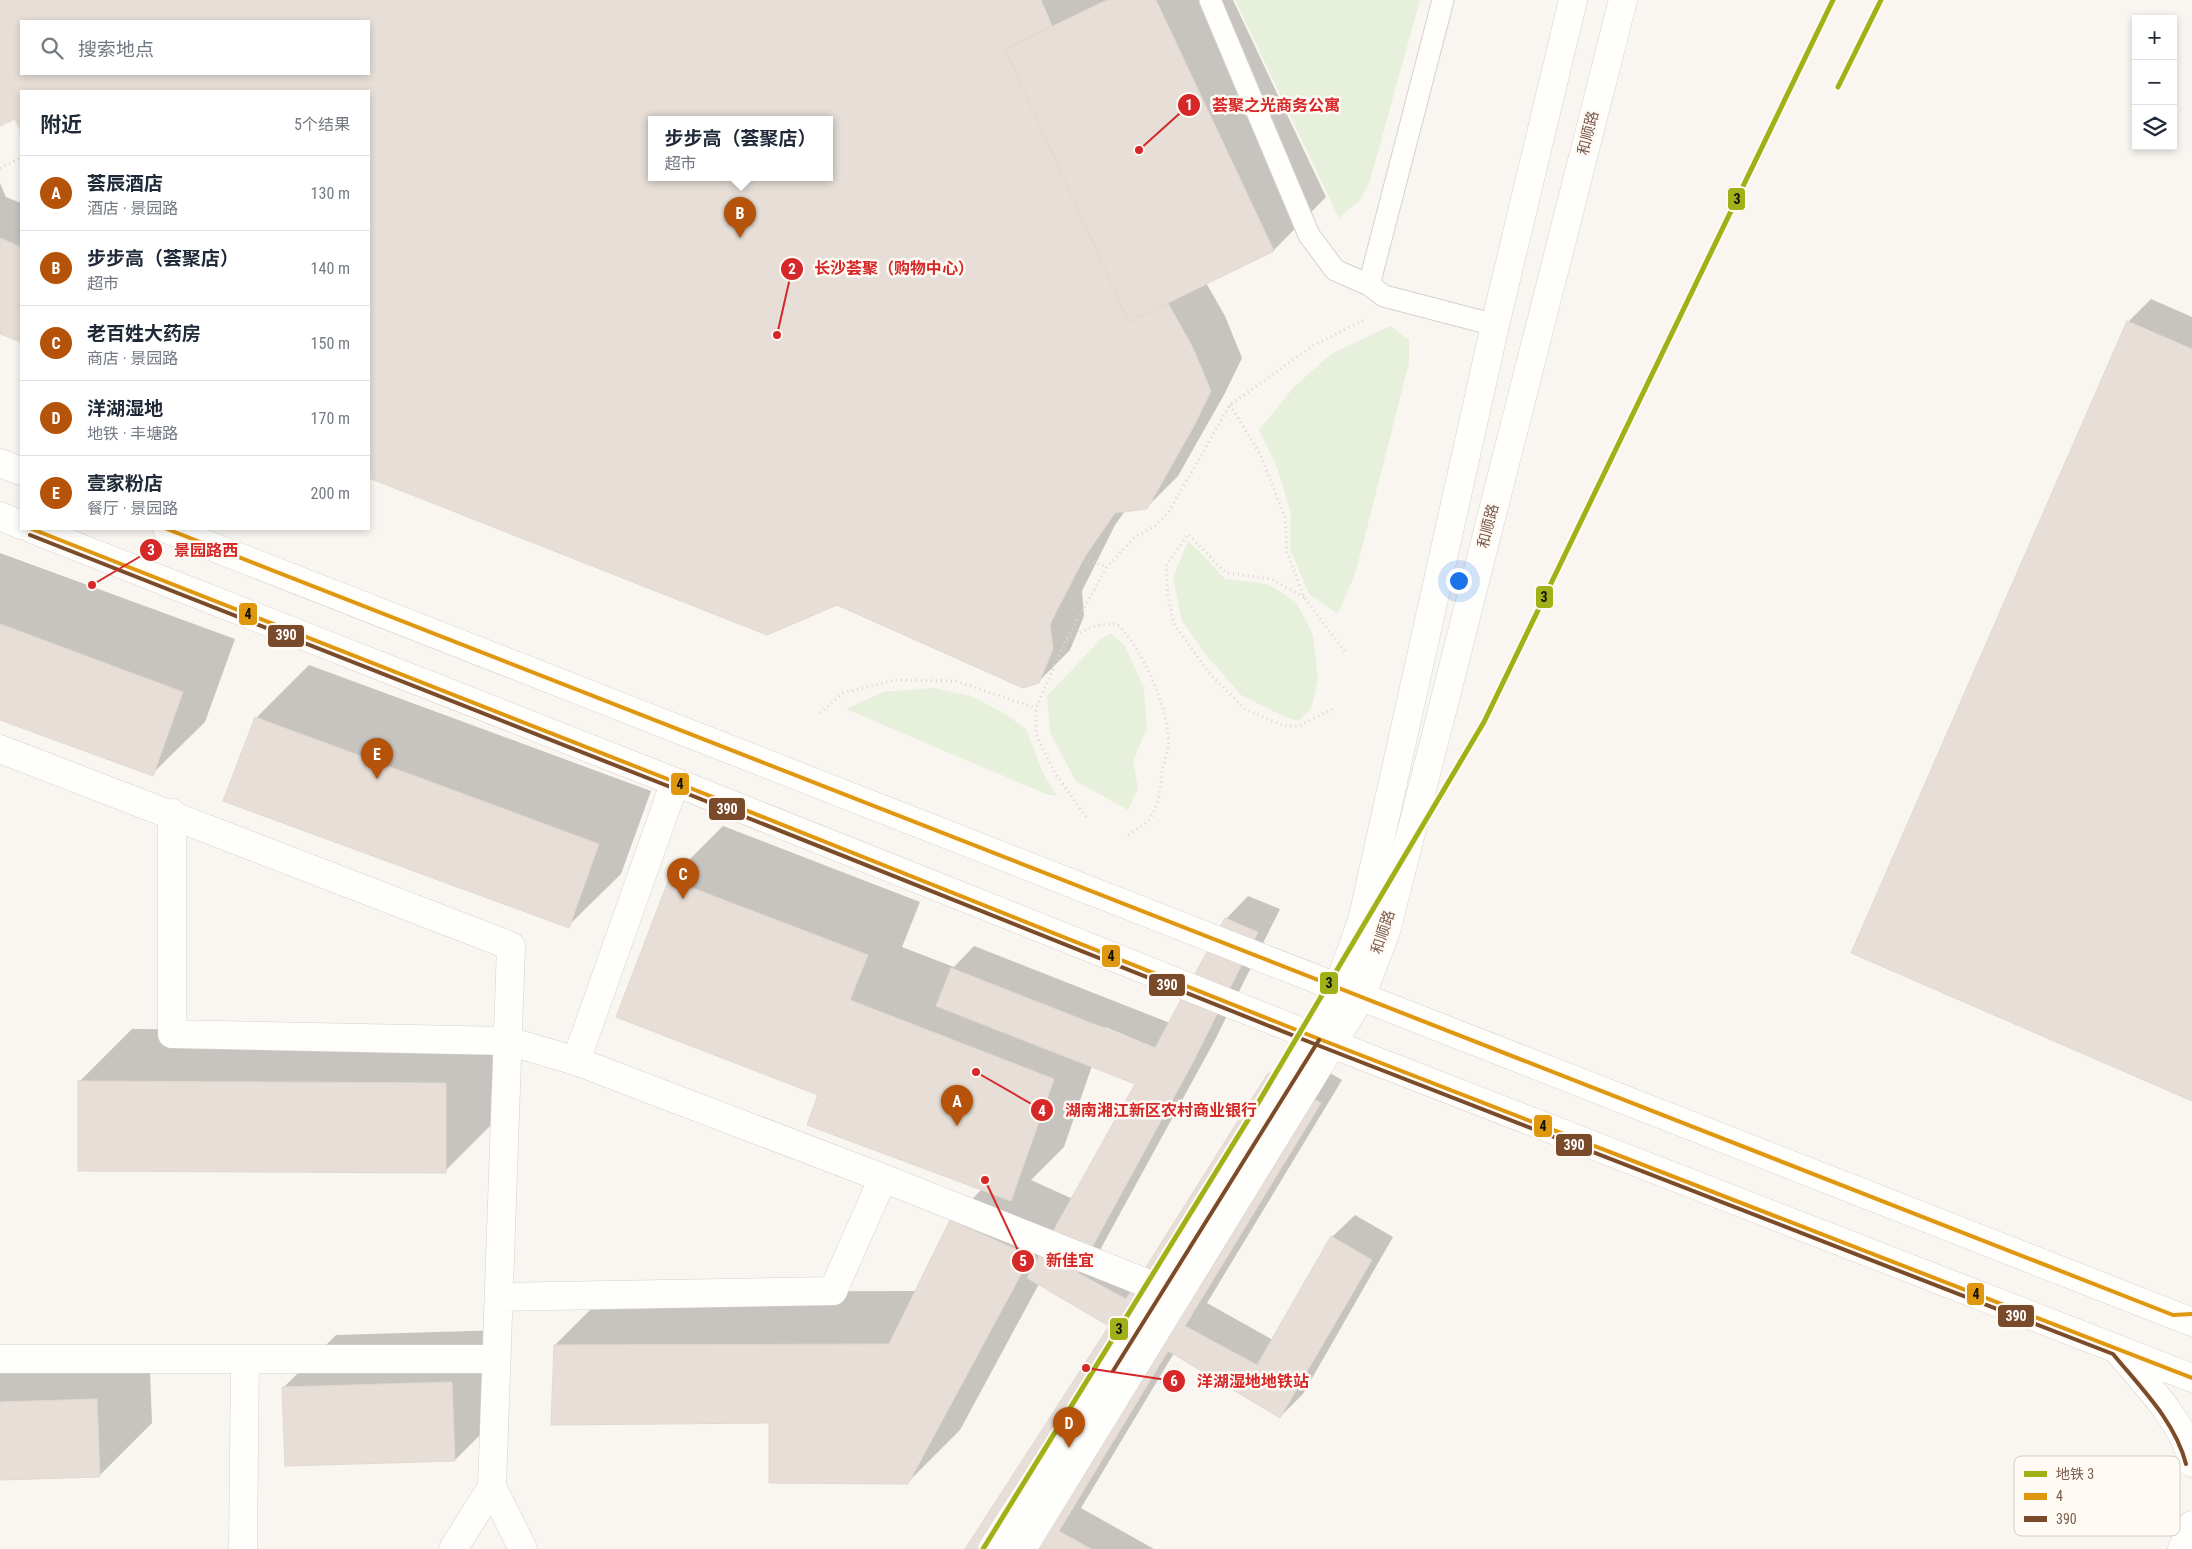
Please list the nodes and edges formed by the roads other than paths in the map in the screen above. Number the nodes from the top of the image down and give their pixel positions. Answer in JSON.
{"nodes":[{"id":1,"x":1210,"y":0,"type":"edge"},
{"id":2,"x":1443,"y":0,"type":"edge"},
{"id":3,"x":1573,"y":0,"type":"edge"},
{"id":4,"x":1622,"y":0,"type":"edge"},
{"id":5,"x":1369,"y":285,"type":"junction"},
{"id":6,"x":1495,"y":325,"type":"junction"},
{"id":7,"x":0,"y":463,"type":"edge"},
{"id":8,"x":20,"y":471,"type":"edge"},
{"id":9,"x":0,"y":516,"type":"edge"},
{"id":10,"x":20,"y":525,"type":"edge"},
{"id":11,"x":35,"y":530,"type":"edge"},
{"id":12,"x":170,"y":530,"type":"edge"},
{"id":13,"x":0,"y":749,"type":"edge"},
{"id":14,"x":675,"y":782,"type":"junction"},
{"id":15,"x":172,"y":814,"type":"junction"},
{"id":16,"x":1349,"y":992,"type":"junction"},
{"id":17,"x":1324,"y":1040,"type":"junction"},
{"id":18,"x":508,"y":1041,"type":"junction"},
{"id":19,"x":576,"y":1061,"type":"junction"},
{"id":20,"x":883,"y":1178,"type":"junction"},
{"id":21,"x":1160,"y":1288,"type":"junction"},
{"id":22,"x":498,"y":1297,"type":"junction"},
{"id":23,"x":2186,"y":1317,"type":"edge"},
{"id":24,"x":2117,"y":1349,"type":"junction"},
{"id":25,"x":0,"y":1359,"type":"edge"},
{"id":26,"x":246,"y":1359,"type":"junction"},
{"id":27,"x":496,"y":1359,"type":"junction"},
{"id":28,"x":2192,"y":1378,"type":"edge"},
{"id":29,"x":2192,"y":1463,"type":"edge"},
{"id":30,"x":492,"y":1486,"type":"junction"},
{"id":31,"x":2192,"y":1524,"type":"edge"},
{"id":32,"x":243,"y":1549,"type":"edge"},
{"id":33,"x":453,"y":1549,"type":"edge"},
{"id":34,"x":523,"y":1549,"type":"edge"},
{"id":35,"x":992,"y":1549,"type":"edge"},
{"id":36,"x":1022,"y":1549,"type":"edge"},
{"id":37,"x":2182,"y":1549,"type":"edge"}],
"edges":[{"from":1,"to":5,"type":"lane"},
{"from":2,"to":5,"type":"lane"},
{"from":3,"to":6,"type":"main road","name":"和顺路"},
{"from":4,"to":16,"type":"main road","name":"和顺路"},
{"from":5,"to":6,"type":"lane"},
{"from":6,"to":16,"type":"main road","name":"和顺路"},
{"from":7,"to":8,"type":"main road"},
{"from":9,"to":10,"type":"main road"},
{"from":11,"to":14,"type":"main road"},
{"from":12,"to":16,"type":"main road"},
{"from":13,"to":15,"type":"main road"},
{"from":14,"to":17,"type":"main road"},
{"from":14,"to":19,"type":"main road"},
{"from":15,"to":18,"type":"main road"},
{"from":15,"to":18,"type":"main road"},
{"from":16,"to":17,"type":"main road","name":"和顺路"},
{"from":16,"to":23,"type":"main road"},
{"from":17,"to":21,"type":"main road"},
{"from":17,"to":24,"type":"main road"},
{"from":17,"to":36,"type":"main road"},
{"from":18,"to":19,"type":"main road"},
{"from":18,"to":22,"type":"main road"},
{"from":19,"to":20,"type":"main road"},
{"from":20,"to":21,"type":"main road"},
{"from":20,"to":22,"type":"main road"},
{"from":21,"to":35,"type":"main road"},
{"from":22,"to":27,"type":"main road"},
{"from":24,"to":28,"type":"main road"},
{"from":24,"to":29,"type":"main road"},
{"from":25,"to":26,"type":"main road"},
{"from":26,"to":27,"type":"main road"},
{"from":26,"to":32,"type":"main road"},
{"from":27,"to":30,"type":"main road"},
{"from":30,"to":33,"type":"main road"},
{"from":30,"to":34,"type":"main road"},
{"from":31,"to":37,"type":"main road"}]}
